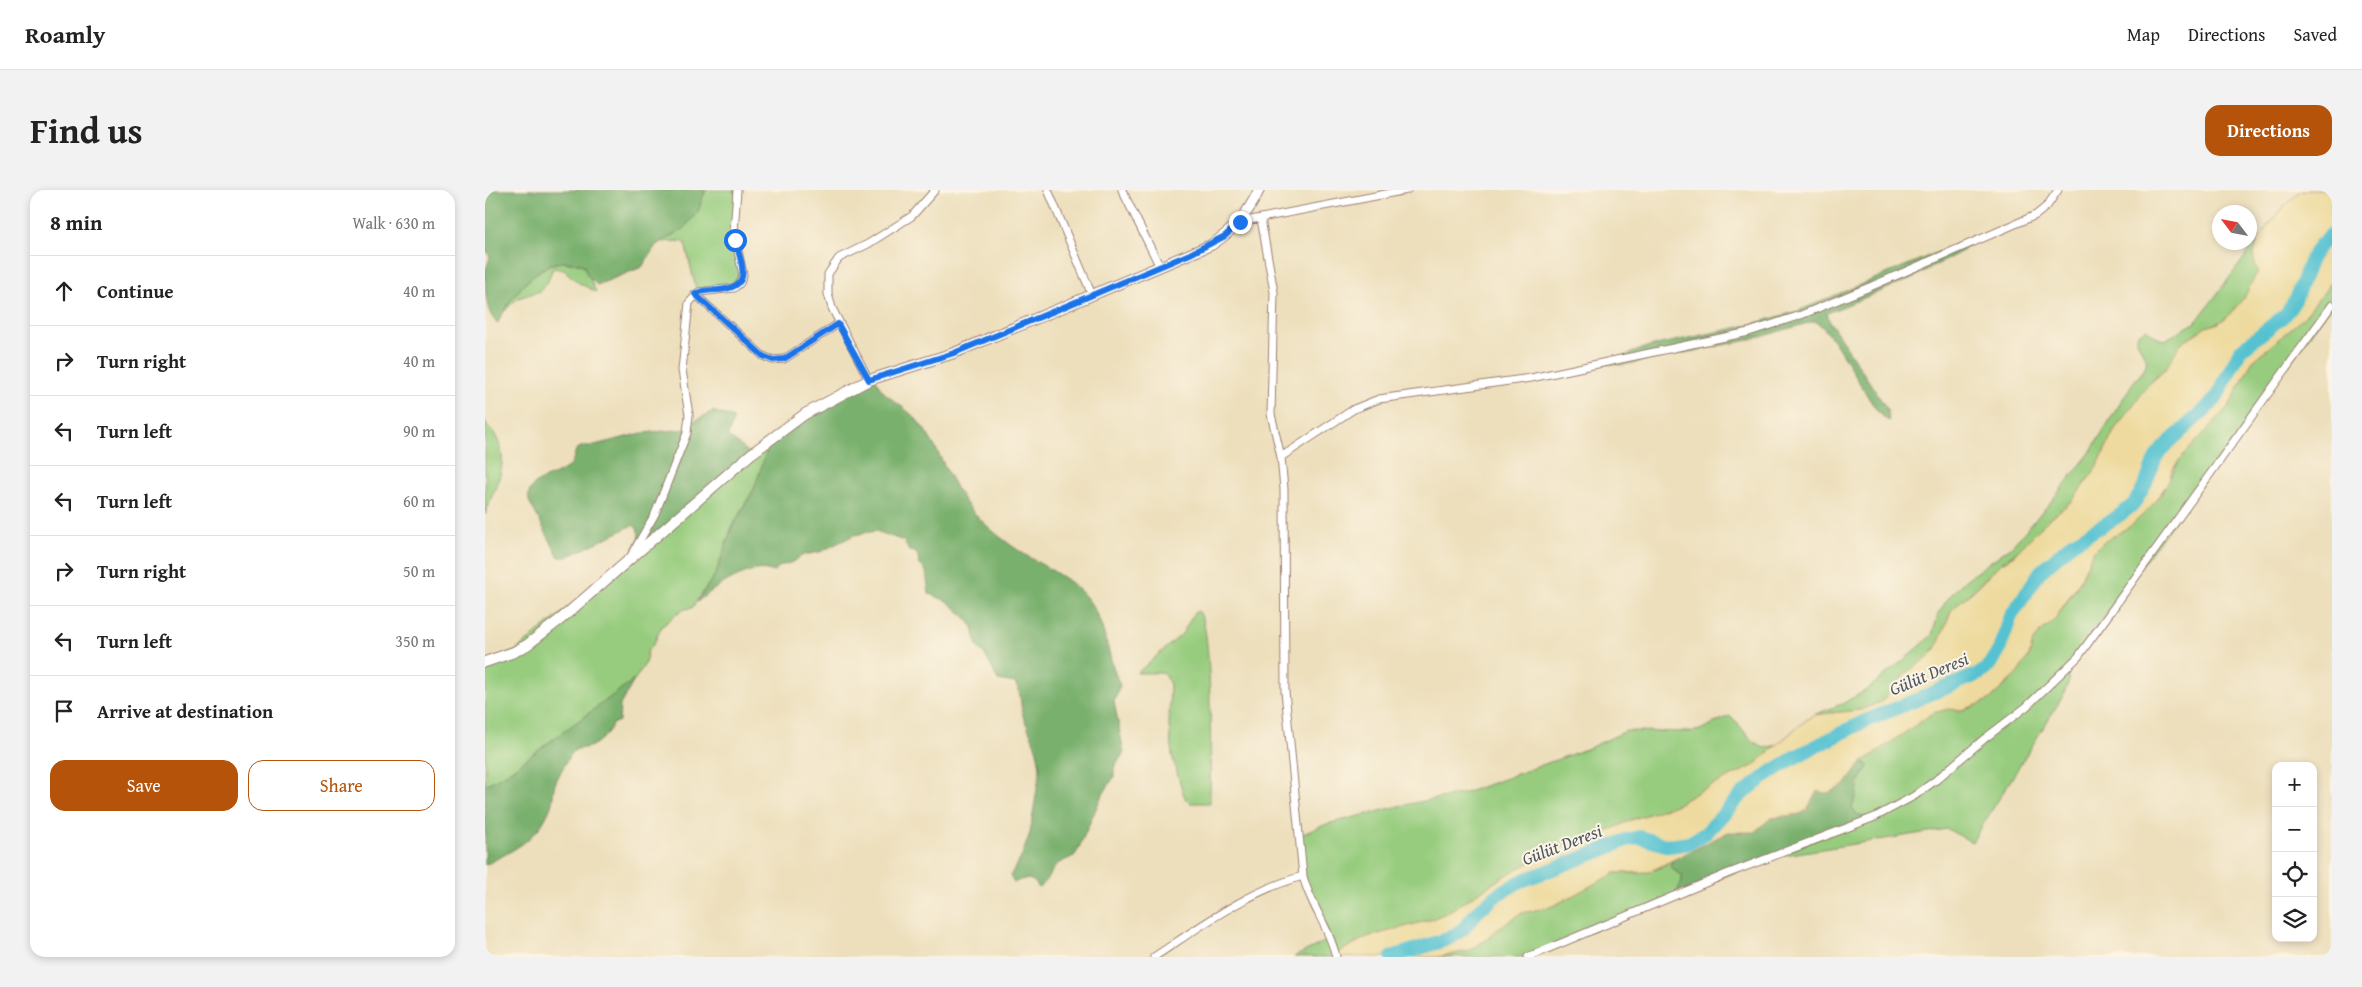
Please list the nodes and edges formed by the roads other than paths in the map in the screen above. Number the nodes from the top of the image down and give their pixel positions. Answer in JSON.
{"nodes":[{"id":1,"x":737,"y":190,"type":"edge"},
{"id":2,"x":935,"y":190,"type":"edge"},
{"id":3,"x":1048,"y":190,"type":"edge"},
{"id":4,"x":1122,"y":190,"type":"edge"},
{"id":5,"x":1259,"y":190,"type":"edge"},
{"id":6,"x":1407,"y":190,"type":"edge"},
{"id":7,"x":2059,"y":190,"type":"edge"},
{"id":8,"x":1261,"y":219,"type":"junction"},
{"id":9,"x":1240,"y":222,"type":"junction"},
{"id":10,"x":1160,"y":267,"type":"junction"},
{"id":11,"x":695,"y":294,"type":"junction"},
{"id":12,"x":1092,"y":295,"type":"junction"},
{"id":13,"x":2332,"y":305,"type":"edge"},
{"id":14,"x":838,"y":324,"type":"junction"},
{"id":15,"x":869,"y":380,"type":"junction"},
{"id":16,"x":1281,"y":457,"type":"junction"},
{"id":17,"x":631,"y":557,"type":"junction"},
{"id":18,"x":485,"y":662,"type":"edge"},
{"id":19,"x":1303,"y":876,"type":"junction"},
{"id":20,"x":1336,"y":954,"type":"edge"},
{"id":21,"x":1154,"y":957,"type":"edge"},
{"id":22,"x":1528,"y":957,"type":"edge"}],
"edges":[{"from":1,"to":11,"type":"street"},
{"from":2,"to":14,"type":"street"},
{"from":3,"to":12,"type":"street"},
{"from":4,"to":10,"type":"street"},
{"from":5,"to":9,"type":"street"},
{"from":6,"to":8,"type":"street"},
{"from":7,"to":16,"type":"street"},
{"from":8,"to":9,"type":"street"},
{"from":8,"to":16,"type":"street"},
{"from":9,"to":10,"type":"street"},
{"from":10,"to":12,"type":"street"},
{"from":11,"to":14,"type":"street"},
{"from":11,"to":17,"type":"street"},
{"from":12,"to":15,"type":"street"},
{"from":13,"to":22,"type":"street"},
{"from":14,"to":15,"type":"street"},
{"from":15,"to":17,"type":"street"},
{"from":16,"to":19,"type":"street"},
{"from":17,"to":18,"type":"street"},
{"from":19,"to":20,"type":"street"},
{"from":19,"to":21,"type":"street"}]}
